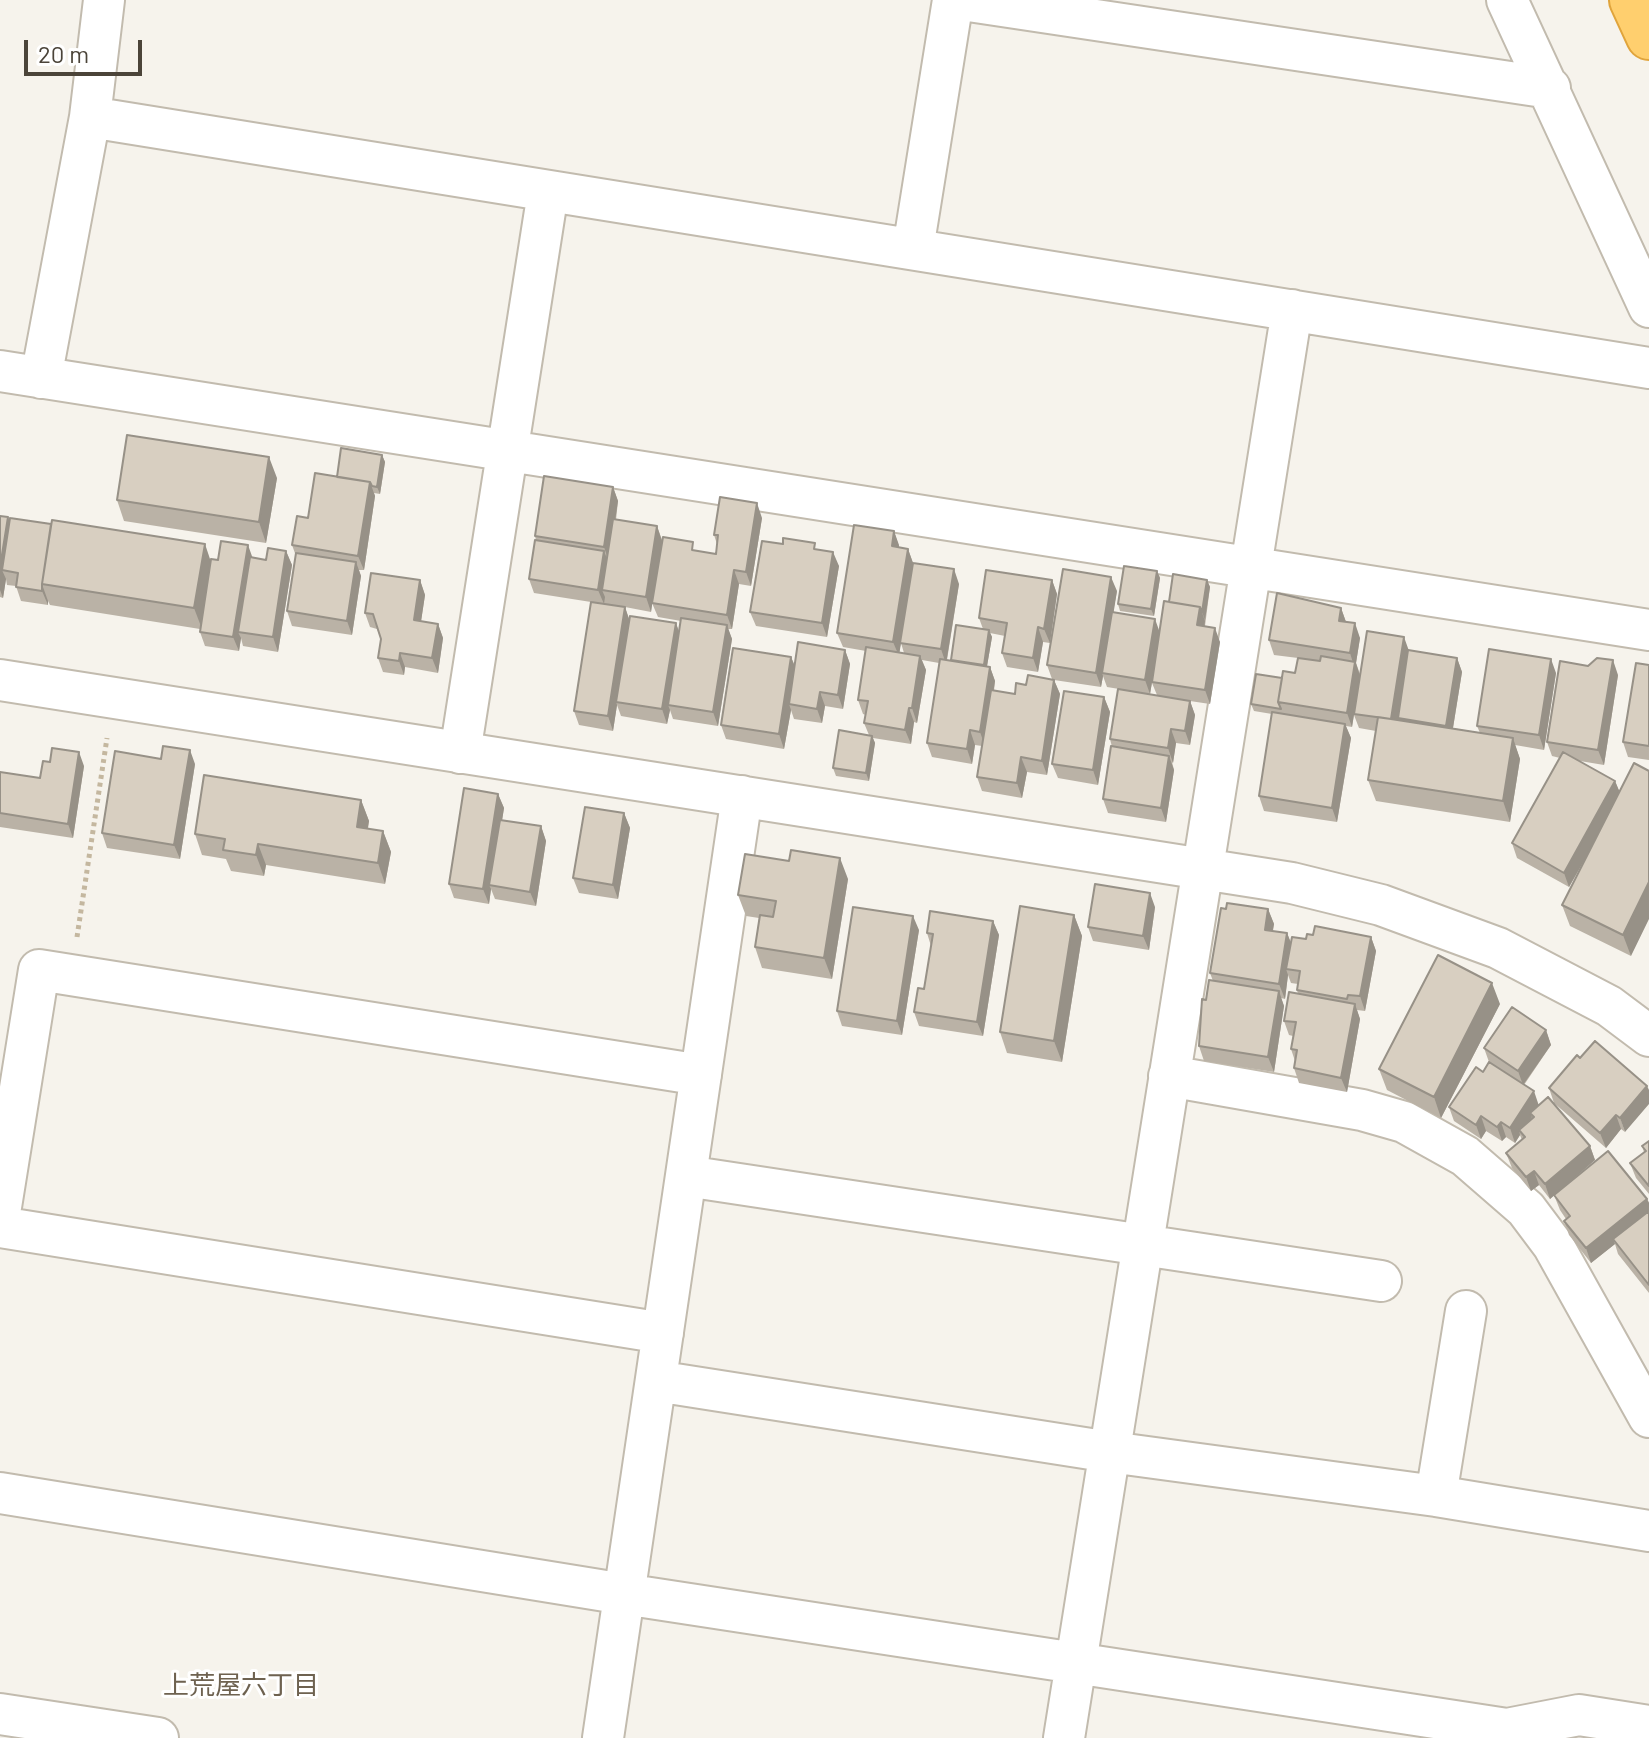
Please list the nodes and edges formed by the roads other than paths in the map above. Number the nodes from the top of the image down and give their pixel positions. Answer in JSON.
{"nodes":[{"id":1,"x":104,"y":0,"type":"edge"},
{"id":2,"x":953,"y":0,"type":"edge"},
{"id":3,"x":962,"y":0,"type":"edge"},
{"id":4,"x":1507,"y":0,"type":"edge"},
{"id":5,"x":1632,"y":0,"type":"edge"},
{"id":6,"x":1649,"y":37,"type":"edge"},
{"id":7,"x":1550,"y":88,"type":"junction"},
{"id":8,"x":90,"y":117,"type":"junction"},
{"id":9,"x":548,"y":192,"type":"junction"},
{"id":10,"x":913,"y":249,"type":"junction"},
{"id":11,"x":1649,"y":307,"type":"edge"},
{"id":12,"x":1292,"y":310,"type":"junction"},
{"id":13,"x":1649,"y":368,"type":"edge"},
{"id":14,"x":0,"y":371,"type":"edge"},
{"id":15,"x":41,"y":378,"type":"junction"},
{"id":16,"x":507,"y":451,"type":"junction"},
{"id":17,"x":1251,"y":567,"type":"junction"},
{"id":18,"x":1649,"y":630,"type":"edge"},
{"id":19,"x":0,"y":680,"type":"edge"},
{"id":20,"x":460,"y":753,"type":"junction"},
{"id":21,"x":742,"y":796,"type":"junction"},
{"id":22,"x":1202,"y":869,"type":"junction"},
{"id":23,"x":1649,"y":1036,"type":"edge"},
{"id":24,"x":701,"y":1075,"type":"junction"},
{"id":25,"x":1169,"y":1076,"type":"junction"},
{"id":26,"x":686,"y":1176,"type":"junction"},
{"id":27,"x":0,"y":1213,"type":"edge"},
{"id":28,"x":0,"y":1227,"type":"edge"},
{"id":29,"x":1143,"y":1246,"type":"junction"},
{"id":30,"x":1381,"y":1281,"type":"dead end"},
{"id":31,"x":1466,"y":1311,"type":"dead end"},
{"id":32,"x":663,"y":1333,"type":"junction"},
{"id":33,"x":656,"y":1381,"type":"junction"},
{"id":34,"x":1649,"y":1416,"type":"edge"},
{"id":35,"x":1110,"y":1452,"type":"junction"},
{"id":36,"x":0,"y":1493,"type":"edge"},
{"id":37,"x":1436,"y":1496,"type":"junction"},
{"id":38,"x":1649,"y":1531,"type":"edge"},
{"id":39,"x":624,"y":1594,"type":"junction"},
{"id":40,"x":1077,"y":1661,"type":"junction"},
{"id":41,"x":0,"y":1714,"type":"edge"},
{"id":42,"x":1649,"y":1726,"type":"edge"},
{"id":43,"x":158,"y":1738,"type":"edge"},
{"id":44,"x":603,"y":1738,"type":"edge"},
{"id":45,"x":1064,"y":1738,"type":"edge"}],
"edges":[{"from":1,"to":8,"type":"street"},
{"from":2,"to":10,"type":"street"},
{"from":3,"to":7,"type":"street"},
{"from":4,"to":7,"type":"street"},
{"from":5,"to":6,"type":"highway"},
{"from":7,"to":11,"type":"street"},
{"from":8,"to":9,"type":"street"},
{"from":8,"to":15,"type":"street"},
{"from":9,"to":10,"type":"street"},
{"from":9,"to":16,"type":"street"},
{"from":10,"to":12,"type":"street"},
{"from":12,"to":13,"type":"street"},
{"from":12,"to":17,"type":"street"},
{"from":14,"to":15,"type":"street"},
{"from":15,"to":16,"type":"street"},
{"from":16,"to":17,"type":"street"},
{"from":16,"to":20,"type":"street"},
{"from":17,"to":18,"type":"street"},
{"from":17,"to":22,"type":"street"},
{"from":19,"to":20,"type":"street"},
{"from":20,"to":21,"type":"street"},
{"from":21,"to":22,"type":"street"},
{"from":21,"to":24,"type":"street"},
{"from":22,"to":23,"type":"street"},
{"from":22,"to":25,"type":"street"},
{"from":24,"to":26,"type":"street"},
{"from":24,"to":27,"type":"street"},
{"from":25,"to":29,"type":"street"},
{"from":25,"to":34,"type":"street"},
{"from":26,"to":29,"type":"street"},
{"from":26,"to":32,"type":"street"},
{"from":28,"to":32,"type":"street"},
{"from":29,"to":30,"type":"street"},
{"from":29,"to":35,"type":"street"},
{"from":31,"to":37,"type":"street"},
{"from":32,"to":33,"type":"street"},
{"from":33,"to":35,"type":"street"},
{"from":33,"to":39,"type":"street"},
{"from":35,"to":37,"type":"street"},
{"from":35,"to":40,"type":"street"},
{"from":36,"to":39,"type":"street"},
{"from":37,"to":38,"type":"street"},
{"from":39,"to":40,"type":"street"},
{"from":39,"to":44,"type":"street"},
{"from":40,"to":42,"type":"street"},
{"from":40,"to":45,"type":"street"},
{"from":41,"to":43,"type":"street"}]}
